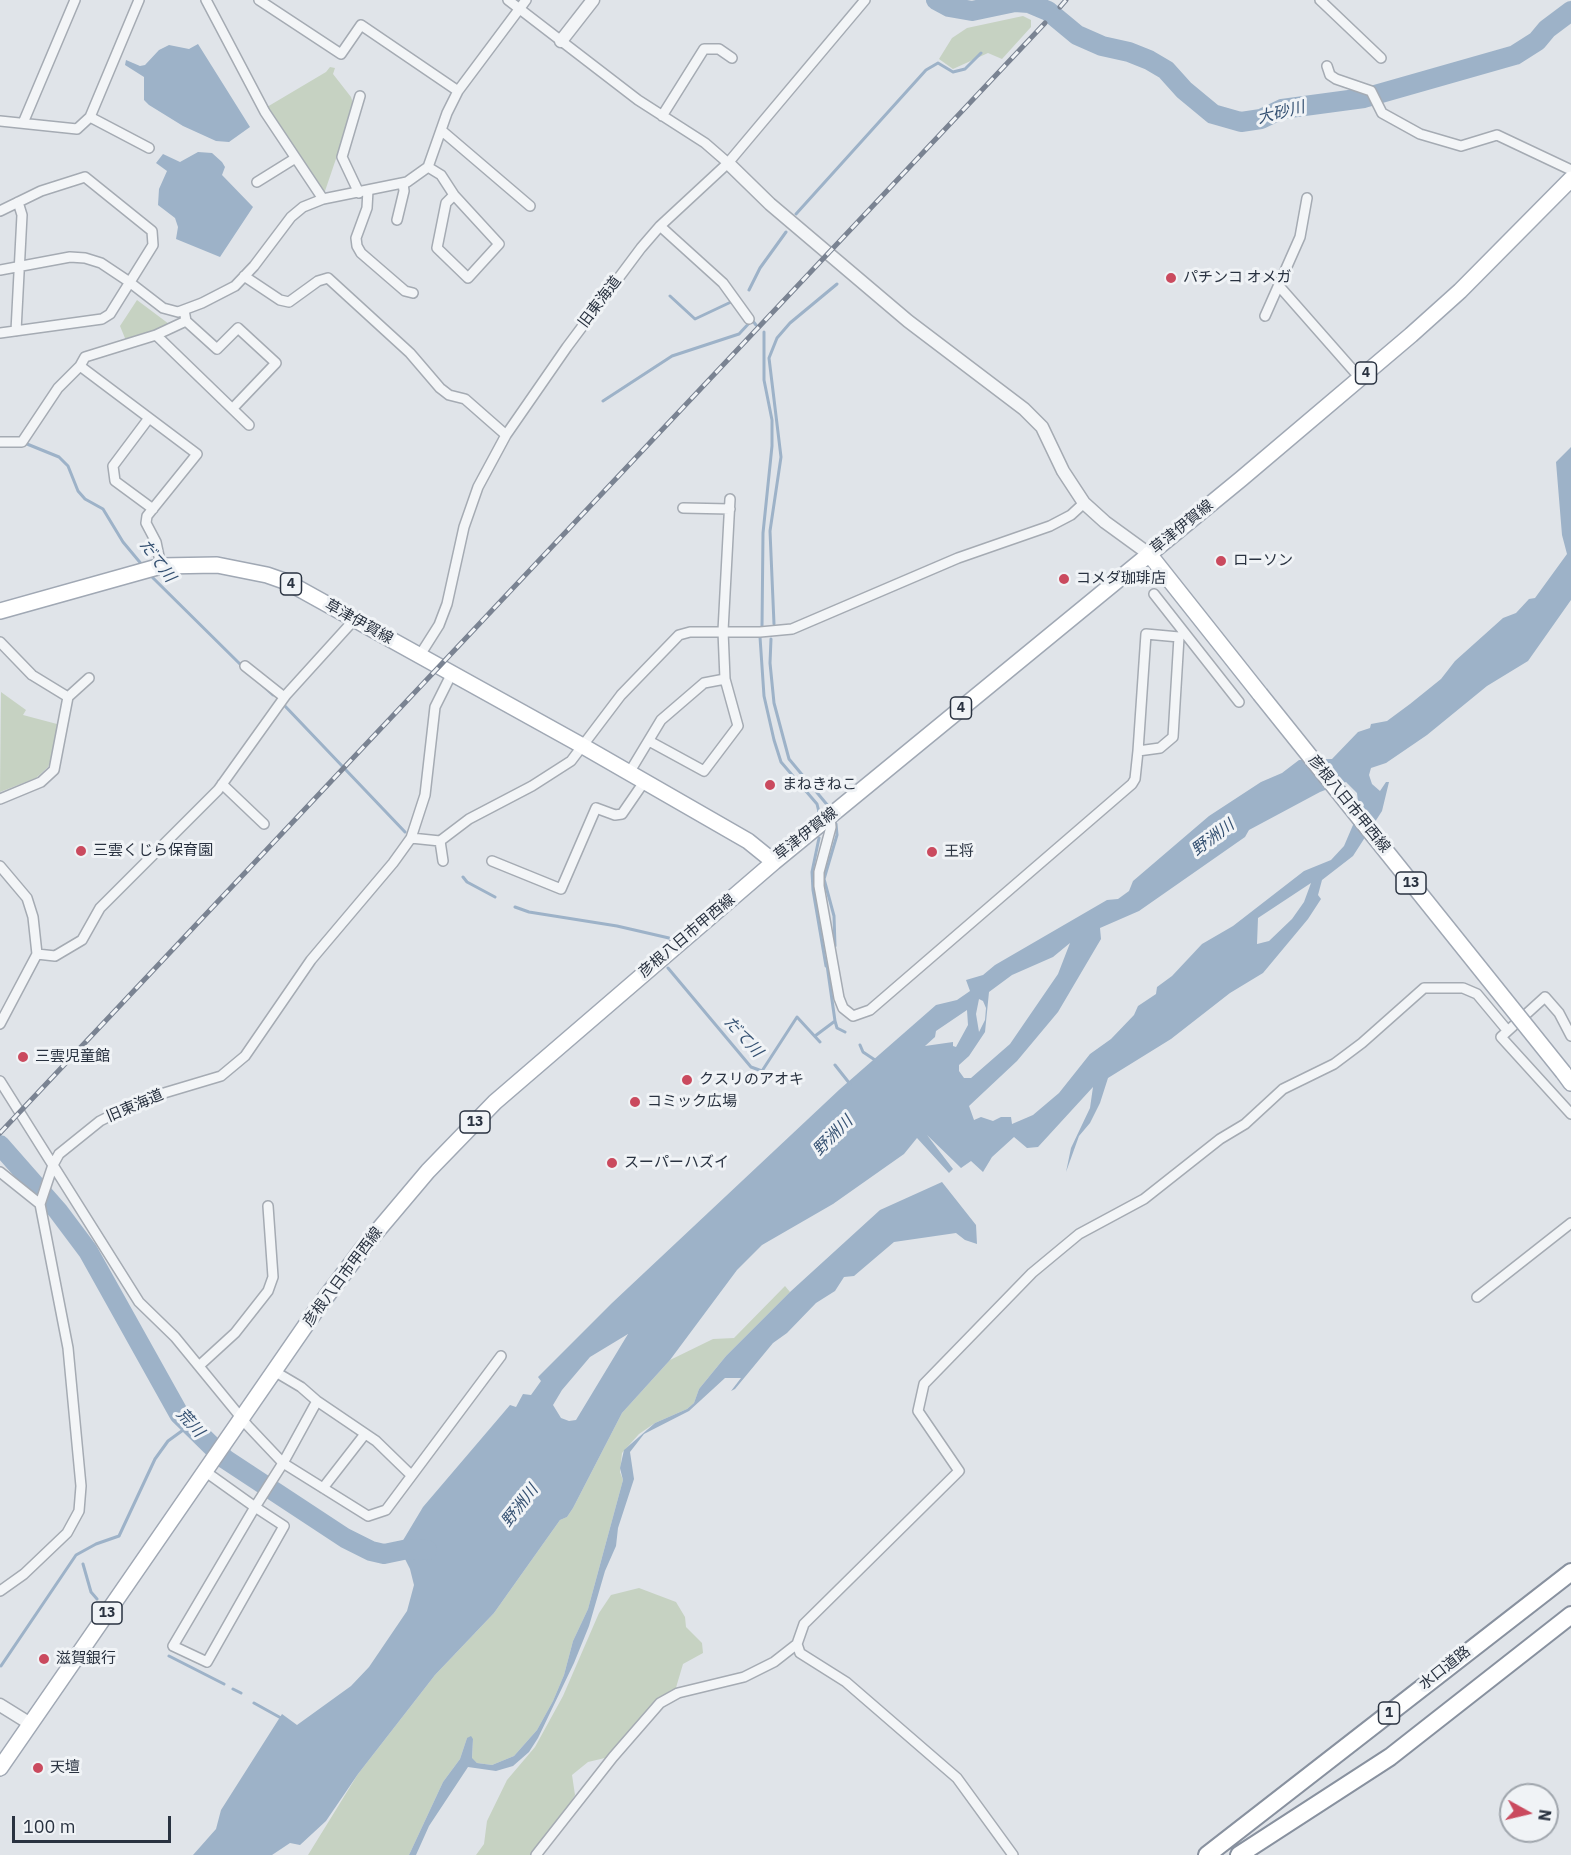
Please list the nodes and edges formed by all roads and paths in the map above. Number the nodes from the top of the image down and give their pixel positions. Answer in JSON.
{"nodes":[{"id":1,"x":75,"y":0,"type":"edge"},
{"id":2,"x":139,"y":0,"type":"edge"},
{"id":3,"x":206,"y":0,"type":"edge"},
{"id":4,"x":259,"y":0,"type":"edge"},
{"id":5,"x":508,"y":0,"type":"edge"},
{"id":6,"x":526,"y":0,"type":"edge"},
{"id":7,"x":593,"y":0,"type":"edge"},
{"id":8,"x":864,"y":0,"type":"edge"},
{"id":9,"x":1320,"y":0,"type":"edge"},
{"id":10,"x":521,"y":10,"type":"junction"},
{"id":11,"x":561,"y":41,"type":"junction"},
{"id":12,"x":732,"y":58,"type":"dead end"},
{"id":13,"x":1381,"y":58,"type":"dead end"},
{"id":14,"x":1327,"y":66,"type":"dead end"},
{"id":15,"x":458,"y":91,"type":"junction"},
{"id":16,"x":360,"y":96,"type":"dead end"},
{"id":17,"x":662,"y":116,"type":"junction"},
{"id":18,"x":90,"y":117,"type":"junction"},
{"id":19,"x":0,"y":121,"type":"edge"},
{"id":20,"x":23,"y":123,"type":"junction"},
{"id":21,"x":441,"y":130,"type":"junction"},
{"id":22,"x":149,"y":148,"type":"dead end"},
{"id":23,"x":294,"y":159,"type":"junction"},
{"id":24,"x":728,"y":162,"type":"junction"},
{"id":25,"x":428,"y":167,"type":"junction"},
{"id":26,"x":1571,"y":170,"type":"edge"},
{"id":27,"x":1571,"y":179,"type":"edge"},
{"id":28,"x":257,"y":182,"type":"dead end"},
{"id":29,"x":403,"y":183,"type":"junction"},
{"id":30,"x":363,"y":191,"type":"junction"},
{"id":31,"x":454,"y":195,"type":"junction"},
{"id":32,"x":1306,"y":198,"type":"dead end"},
{"id":33,"x":323,"y":199,"type":"junction"},
{"id":34,"x":18,"y":202,"type":"junction"},
{"id":35,"x":530,"y":206,"type":"dead end"},
{"id":36,"x":0,"y":211,"type":"edge"},
{"id":37,"x":398,"y":220,"type":"dead end"},
{"id":38,"x":660,"y":226,"type":"junction"},
{"id":39,"x":19,"y":268,"type":"junction"},
{"id":40,"x":0,"y":270,"type":"edge"},
{"id":41,"x":244,"y":276,"type":"junction"},
{"id":42,"x":128,"y":281,"type":"junction"},
{"id":43,"x":1279,"y":286,"type":"junction"},
{"id":44,"x":413,"y":294,"type":"dead end"},
{"id":45,"x":184,"y":310,"type":"junction"},
{"id":46,"x":1265,"y":316,"type":"dead end"},
{"id":47,"x":749,"y":319,"type":"dead end"},
{"id":48,"x":186,"y":321,"type":"junction"},
{"id":49,"x":16,"y":331,"type":"junction"},
{"id":50,"x":0,"y":333,"type":"edge"},
{"id":51,"x":156,"y":335,"type":"junction"},
{"id":52,"x":80,"y":366,"type":"junction"},
{"id":53,"x":1360,"y":378,"type":"junction"},
{"id":54,"x":233,"y":408,"type":"junction"},
{"id":55,"x":149,"y":418,"type":"junction"},
{"id":56,"x":249,"y":425,"type":"dead end"},
{"id":57,"x":506,"y":435,"type":"junction"},
{"id":58,"x":0,"y":442,"type":"edge"},
{"id":59,"x":1084,"y":503,"type":"junction"},
{"id":60,"x":683,"y":508,"type":"dead end"},
{"id":61,"x":153,"y":509,"type":"junction"},
{"id":62,"x":1149,"y":554,"type":"junction"},
{"id":63,"x":149,"y":568,"type":"junction"},
{"id":64,"x":1154,"y":594,"type":"dead end"},
{"id":65,"x":0,"y":611,"type":"edge"},
{"id":66,"x":354,"y":620,"type":"junction"},
{"id":67,"x":1202,"y":620,"type":"junction"},
{"id":68,"x":723,"y":631,"type":"junction"},
{"id":69,"x":1182,"y":635,"type":"junction"},
{"id":70,"x":0,"y":642,"type":"edge"},
{"id":71,"x":420,"y":655,"type":"junction"},
{"id":72,"x":245,"y":666,"type":"dead end"},
{"id":73,"x":452,"y":673,"type":"junction"},
{"id":74,"x":88,"y":678,"type":"dead end"},
{"id":75,"x":725,"y":679,"type":"junction"},
{"id":76,"x":68,"y":697,"type":"junction"},
{"id":77,"x":284,"y":697,"type":"junction"},
{"id":78,"x":1239,"y":702,"type":"dead end"},
{"id":79,"x":649,"y":741,"type":"junction"},
{"id":80,"x":581,"y":745,"type":"junction"},
{"id":81,"x":1138,"y":751,"type":"junction"},
{"id":82,"x":629,"y":773,"type":"junction"},
{"id":83,"x":644,"y":782,"type":"junction"},
{"id":84,"x":222,"y":784,"type":"junction"},
{"id":85,"x":0,"y":799,"type":"edge"},
{"id":86,"x":830,"y":816,"type":"junction"},
{"id":87,"x":264,"y":824,"type":"dead end"},
{"id":88,"x":411,"y":838,"type":"junction"},
{"id":89,"x":440,"y":841,"type":"junction"},
{"id":90,"x":443,"y":861,"type":"dead end"},
{"id":91,"x":492,"y":861,"type":"dead end"},
{"id":92,"x":774,"y":862,"type":"junction"},
{"id":93,"x":0,"y":866,"type":"edge"},
{"id":94,"x":37,"y":954,"type":"junction"},
{"id":95,"x":0,"y":1024,"type":"edge"},
{"id":96,"x":1507,"y":1030,"type":"junction"},
{"id":97,"x":1571,"y":1036,"type":"edge"},
{"id":98,"x":1567,"y":1078,"type":"edge"},
{"id":99,"x":0,"y":1081,"type":"edge"},
{"id":100,"x":1571,"y":1114,"type":"edge"},
{"id":101,"x":52,"y":1167,"type":"junction"},
{"id":102,"x":0,"y":1172,"type":"edge"},
{"id":103,"x":40,"y":1204,"type":"junction"},
{"id":104,"x":268,"y":1206,"type":"dead end"},
{"id":105,"x":1571,"y":1222,"type":"edge"},
{"id":106,"x":1477,"y":1297,"type":"dead end"},
{"id":107,"x":501,"y":1356,"type":"dead end"},
{"id":108,"x":200,"y":1365,"type":"junction"},
{"id":109,"x":274,"y":1371,"type":"junction"},
{"id":110,"x":317,"y":1401,"type":"junction"},
{"id":111,"x":242,"y":1419,"type":"junction"},
{"id":112,"x":365,"y":1434,"type":"junction"},
{"id":113,"x":282,"y":1465,"type":"junction"},
{"id":114,"x":206,"y":1472,"type":"junction"},
{"id":115,"x":411,"y":1475,"type":"junction"},
{"id":116,"x":323,"y":1488,"type":"junction"},
{"id":117,"x":255,"y":1507,"type":"junction"},
{"id":118,"x":1571,"y":1572,"type":"edge"},
{"id":119,"x":1,"y":1587,"type":"edge"},
{"id":120,"x":1571,"y":1615,"type":"edge"},
{"id":121,"x":797,"y":1644,"type":"junction"},
{"id":122,"x":0,"y":1705,"type":"edge"},
{"id":123,"x":29,"y":1722,"type":"junction"},
{"id":124,"x":0,"y":1768,"type":"edge"},
{"id":125,"x":536,"y":1855,"type":"edge"},
{"id":126,"x":1013,"y":1855,"type":"edge"},
{"id":127,"x":1207,"y":1855,"type":"edge"},
{"id":128,"x":1239,"y":1855,"type":"edge"}],
"edges":[{"from":1,"to":20,"type":"street"},
{"from":2,"to":18,"type":"street"},
{"from":3,"to":23,"type":"street"},
{"from":4,"to":15,"type":"street"},
{"from":5,"to":10,"type":"street"},
{"from":6,"to":10,"type":"street"},
{"from":7,"to":11,"type":"street"},
{"from":8,"to":24,"type":"street","name":"旧東海道"},
{"from":9,"to":13,"type":"street"},
{"from":10,"to":11,"type":"street"},
{"from":10,"to":15,"type":"street"},
{"from":11,"to":17,"type":"street"},
{"from":12,"to":17,"type":"street"},
{"from":14,"to":26,"type":"street"},
{"from":15,"to":21,"type":"street"},
{"from":16,"to":30,"type":"street"},
{"from":17,"to":24,"type":"street"},
{"from":18,"to":20,"type":"street"},
{"from":18,"to":22,"type":"street"},
{"from":19,"to":20,"type":"street"},
{"from":21,"to":25,"type":"street"},
{"from":21,"to":35,"type":"street"},
{"from":23,"to":28,"type":"street"},
{"from":23,"to":33,"type":"street"},
{"from":24,"to":38,"type":"street","name":"旧東海道"},
{"from":24,"to":59,"type":"street"},
{"from":25,"to":29,"type":"street"},
{"from":25,"to":31,"type":"street"},
{"from":27,"to":53,"type":"main road","name":"草津伊賀線","number":"4"},
{"from":29,"to":30,"type":"street"},
{"from":29,"to":37,"type":"street"},
{"from":30,"to":33,"type":"street"},
{"from":30,"to":44,"type":"street"},
{"from":31,"to":31,"type":"street"},
{"from":32,"to":43,"type":"street"},
{"from":33,"to":41,"type":"street"},
{"from":34,"to":36,"type":"street"},
{"from":34,"to":39,"type":"street"},
{"from":34,"to":42,"type":"street"},
{"from":38,"to":47,"type":"street"},
{"from":38,"to":57,"type":"street","name":"旧東海道"},
{"from":39,"to":40,"type":"street"},
{"from":39,"to":42,"type":"street"},
{"from":39,"to":49,"type":"street"},
{"from":41,"to":45,"type":"street"},
{"from":41,"to":57,"type":"street"},
{"from":42,"to":45,"type":"street"},
{"from":42,"to":49,"type":"street"},
{"from":43,"to":46,"type":"street"},
{"from":43,"to":53,"type":"street"},
{"from":45,"to":48,"type":"street"},
{"from":48,"to":51,"type":"street"},
{"from":48,"to":54,"type":"street"},
{"from":49,"to":50,"type":"street"},
{"from":51,"to":52,"type":"street"},
{"from":51,"to":54,"type":"street"},
{"from":52,"to":55,"type":"street"},
{"from":52,"to":58,"type":"street"},
{"from":53,"to":62,"type":"main road","name":"草津伊賀線","number":"4"},
{"from":54,"to":56,"type":"street"},
{"from":55,"to":61,"type":"street"},
{"from":55,"to":61,"type":"street"},
{"from":57,"to":71,"type":"street","name":"旧東海道"},
{"from":59,"to":62,"type":"street"},
{"from":59,"to":68,"type":"street"},
{"from":60,"to":68,"type":"street"},
{"from":61,"to":63,"type":"street"},
{"from":62,"to":67,"type":"main road","name":"彦根八日市甲西線","number":"13"},
{"from":62,"to":86,"type":"main road","name":"草津伊賀線","number":"4"},
{"from":63,"to":65,"type":"main road","name":"草津伊賀線","number":"4"},
{"from":63,"to":66,"type":"main road","name":"草津伊賀線","number":"4"},
{"from":64,"to":69,"type":"street"},
{"from":66,"to":71,"type":"main road","name":"草津伊賀線","number":"4"},
{"from":66,"to":77,"type":"street"},
{"from":67,"to":69,"type":"street"},
{"from":67,"to":98,"type":"main road","name":"彦根八日市甲西線","number":"13","bridge":true},
{"from":68,"to":75,"type":"street"},
{"from":68,"to":80,"type":"street"},
{"from":69,"to":78,"type":"street"},
{"from":69,"to":81,"type":"street"},
{"from":69,"to":81,"type":"street"},
{"from":70,"to":76,"type":"street"},
{"from":71,"to":73,"type":"main road","name":"草津伊賀線","number":"4"},
{"from":72,"to":77,"type":"street"},
{"from":73,"to":80,"type":"main road","name":"草津伊賀線","number":"4"},
{"from":73,"to":88,"type":"street","name":"旧東海道"},
{"from":74,"to":76,"type":"street"},
{"from":75,"to":79,"type":"street"},
{"from":75,"to":79,"type":"street"},
{"from":76,"to":85,"type":"street"},
{"from":77,"to":84,"type":"street"},
{"from":79,"to":82,"type":"street"},
{"from":80,"to":82,"type":"main road","name":"草津伊賀線","number":"4"},
{"from":80,"to":89,"type":"street"},
{"from":81,"to":86,"type":"street"},
{"from":82,"to":83,"type":"main road","name":"草津伊賀線","number":"4"},
{"from":83,"to":91,"type":"street"},
{"from":83,"to":92,"type":"main road","name":"草津伊賀線","number":"4"},
{"from":84,"to":87,"type":"street"},
{"from":84,"to":94,"type":"street"},
{"from":86,"to":92,"type":"main road","name":"草津伊賀線","number":"4"},
{"from":88,"to":89,"type":"street"},
{"from":88,"to":101,"type":"street","name":"旧東海道"},
{"from":89,"to":90,"type":"street"},
{"from":92,"to":109,"type":"main road","name":"彦根八日市甲西線","number":"13"},
{"from":93,"to":94,"type":"street"},
{"from":94,"to":95,"type":"street"},
{"from":96,"to":97,"type":"street"},
{"from":96,"to":100,"type":"street"},
{"from":96,"to":121,"type":"street"},
{"from":99,"to":101,"type":"street"},
{"from":101,"to":103,"type":"street","name":"旧東海道"},
{"from":101,"to":108,"type":"street"},
{"from":102,"to":103,"type":"street"},
{"from":103,"to":119,"type":"street","name":"旧東海道"},
{"from":104,"to":108,"type":"street"},
{"from":105,"to":106,"type":"street"},
{"from":107,"to":115,"type":"street"},
{"from":108,"to":111,"type":"street"},
{"from":109,"to":110,"type":"street"},
{"from":109,"to":111,"type":"main road","name":"彦根八日市甲西線","number":"13"},
{"from":110,"to":112,"type":"street"},
{"from":110,"to":113,"type":"street"},
{"from":111,"to":113,"type":"street"},
{"from":111,"to":114,"type":"main road","name":"彦根八日市甲西線","number":"13"},
{"from":112,"to":115,"type":"street"},
{"from":112,"to":116,"type":"street"},
{"from":113,"to":116,"type":"street"},
{"from":113,"to":117,"type":"street"},
{"from":114,"to":117,"type":"street"},
{"from":114,"to":123,"type":"main road","name":"彦根八日市甲西線","number":"13"},
{"from":115,"to":116,"type":"street"},
{"from":117,"to":117,"type":"street"},
{"from":118,"to":127,"type":"highway","name":"水口道路","number":"1"},
{"from":120,"to":128,"type":"highway","number":"1"},
{"from":121,"to":125,"type":"street"},
{"from":121,"to":126,"type":"street"},
{"from":122,"to":123,"type":"street"},
{"from":123,"to":124,"type":"main road","name":"彦根八日市甲西線","number":"13"}]}
